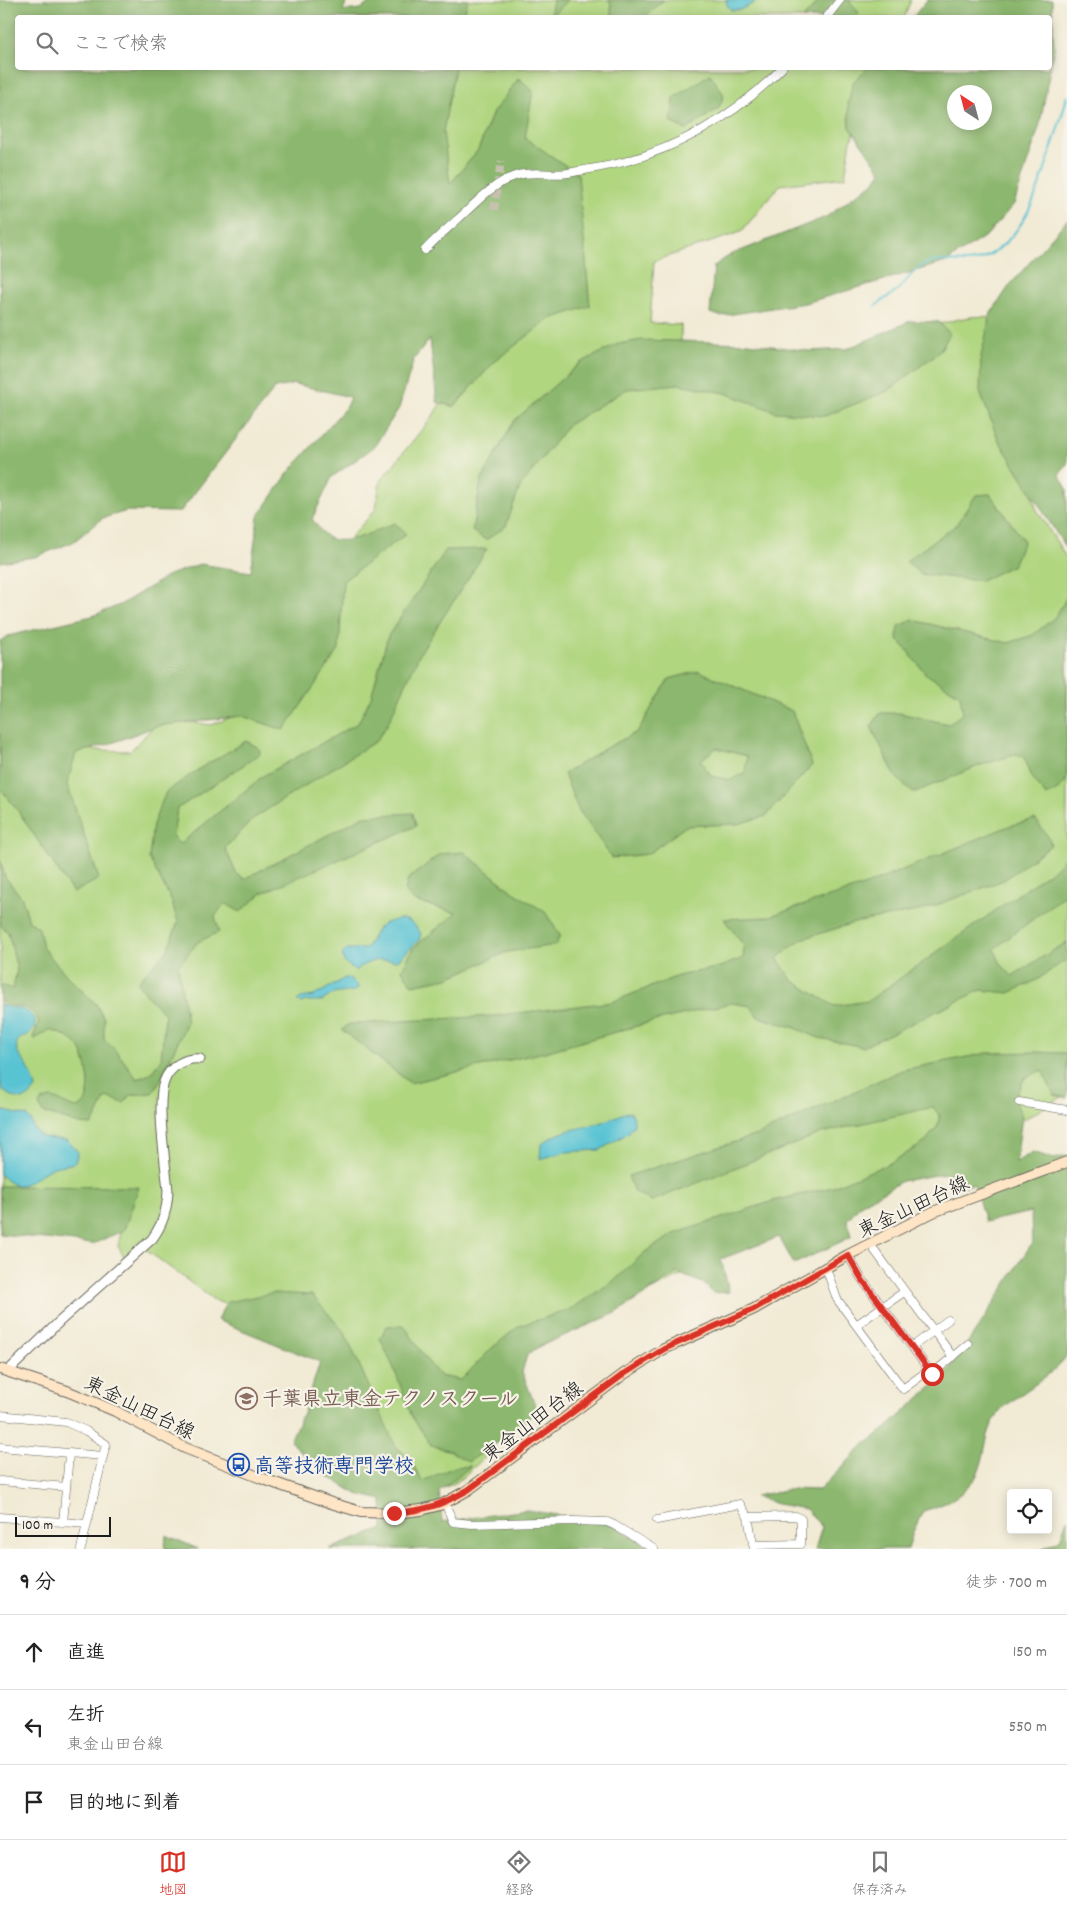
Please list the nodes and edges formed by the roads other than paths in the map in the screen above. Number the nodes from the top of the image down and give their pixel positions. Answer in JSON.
{"nodes":[{"id":1,"x":840,"y":0,"type":"edge"},
{"id":2,"x":828,"y":15,"type":"edge"},
{"id":3,"x":780,"y":70,"type":"edge"},
{"id":4,"x":424,"y":250,"type":"dead end"},
{"id":5,"x":200,"y":1058,"type":"dead end"},
{"id":6,"x":1019,"y":1102,"type":"dead end"},
{"id":7,"x":1067,"y":1110,"type":"edge"},
{"id":8,"x":1067,"y":1162,"type":"edge"},
{"id":9,"x":870,"y":1244,"type":"junction"},
{"id":10,"x":848,"y":1255,"type":"junction"},
{"id":11,"x":826,"y":1268,"type":"junction"},
{"id":12,"x":904,"y":1292,"type":"junction"},
{"id":13,"x":882,"y":1307,"type":"junction"},
{"id":14,"x":948,"y":1320,"type":"dead end"},
{"id":15,"x":856,"y":1325,"type":"junction"},
{"id":16,"x":934,"y":1331,"type":"junction"},
{"id":17,"x":968,"y":1344,"type":"dead end"},
{"id":18,"x":912,"y":1347,"type":"junction"},
{"id":19,"x":953,"y":1357,"type":"junction"},
{"id":20,"x":4,"y":1370,"type":"edge"},
{"id":21,"x":928,"y":1370,"type":"junction"},
{"id":22,"x":0,"y":1416,"type":"edge"},
{"id":23,"x":0,"y":1447,"type":"edge"},
{"id":24,"x":69,"y":1454,"type":"junction"},
{"id":25,"x":103,"y":1456,"type":"junction"},
{"id":26,"x":0,"y":1482,"type":"edge"},
{"id":27,"x":66,"y":1487,"type":"junction"},
{"id":28,"x":445,"y":1503,"type":"junction"},
{"id":29,"x":0,"y":1517,"type":"edge"},
{"id":30,"x":748,"y":1517,"type":"junction"},
{"id":31,"x":656,"y":1520,"type":"dead end"},
{"id":32,"x":63,"y":1523,"type":"junction"},
{"id":33,"x":87,"y":1524,"type":"junction"},
{"id":34,"x":754,"y":1547,"type":"edge"},
{"id":35,"x":82,"y":1549,"type":"edge"},
{"id":36,"x":654,"y":1549,"type":"edge"}],
"edges":[{"from":1,"to":2,"type":"street"},
{"from":3,"to":4,"type":"street"},
{"from":5,"to":20,"type":"street"},
{"from":6,"to":7,"type":"street"},
{"from":8,"to":9,"type":"main road","name":"東金山田台線"},
{"from":9,"to":10,"type":"main road","name":"東金山田台線"},
{"from":9,"to":12,"type":"street"},
{"from":10,"to":11,"type":"main road","name":"東金山田台線"},
{"from":10,"to":13,"type":"street"},
{"from":11,"to":15,"type":"street"},
{"from":11,"to":28,"type":"main road","name":"東金山田台線"},
{"from":12,"to":13,"type":"street"},
{"from":12,"to":16,"type":"street"},
{"from":13,"to":15,"type":"street"},
{"from":13,"to":18,"type":"street"},
{"from":14,"to":16,"type":"street"},
{"from":15,"to":21,"type":"street"},
{"from":16,"to":18,"type":"street"},
{"from":16,"to":19,"type":"street"},
{"from":17,"to":19,"type":"street"},
{"from":18,"to":21,"type":"street"},
{"from":19,"to":21,"type":"street"},
{"from":20,"to":28,"type":"main road","name":"東金山田台線"},
{"from":22,"to":25,"type":"street"},
{"from":23,"to":24,"type":"street"},
{"from":24,"to":25,"type":"street"},
{"from":24,"to":27,"type":"street"},
{"from":25,"to":33,"type":"street"},
{"from":26,"to":27,"type":"street"},
{"from":27,"to":32,"type":"street"},
{"from":28,"to":36,"type":"street"},
{"from":29,"to":32,"type":"street"},
{"from":30,"to":31,"type":"street"},
{"from":30,"to":34,"type":"street"},
{"from":30,"to":34,"type":"street"},
{"from":32,"to":33,"type":"street"},
{"from":33,"to":35,"type":"street"}]}
